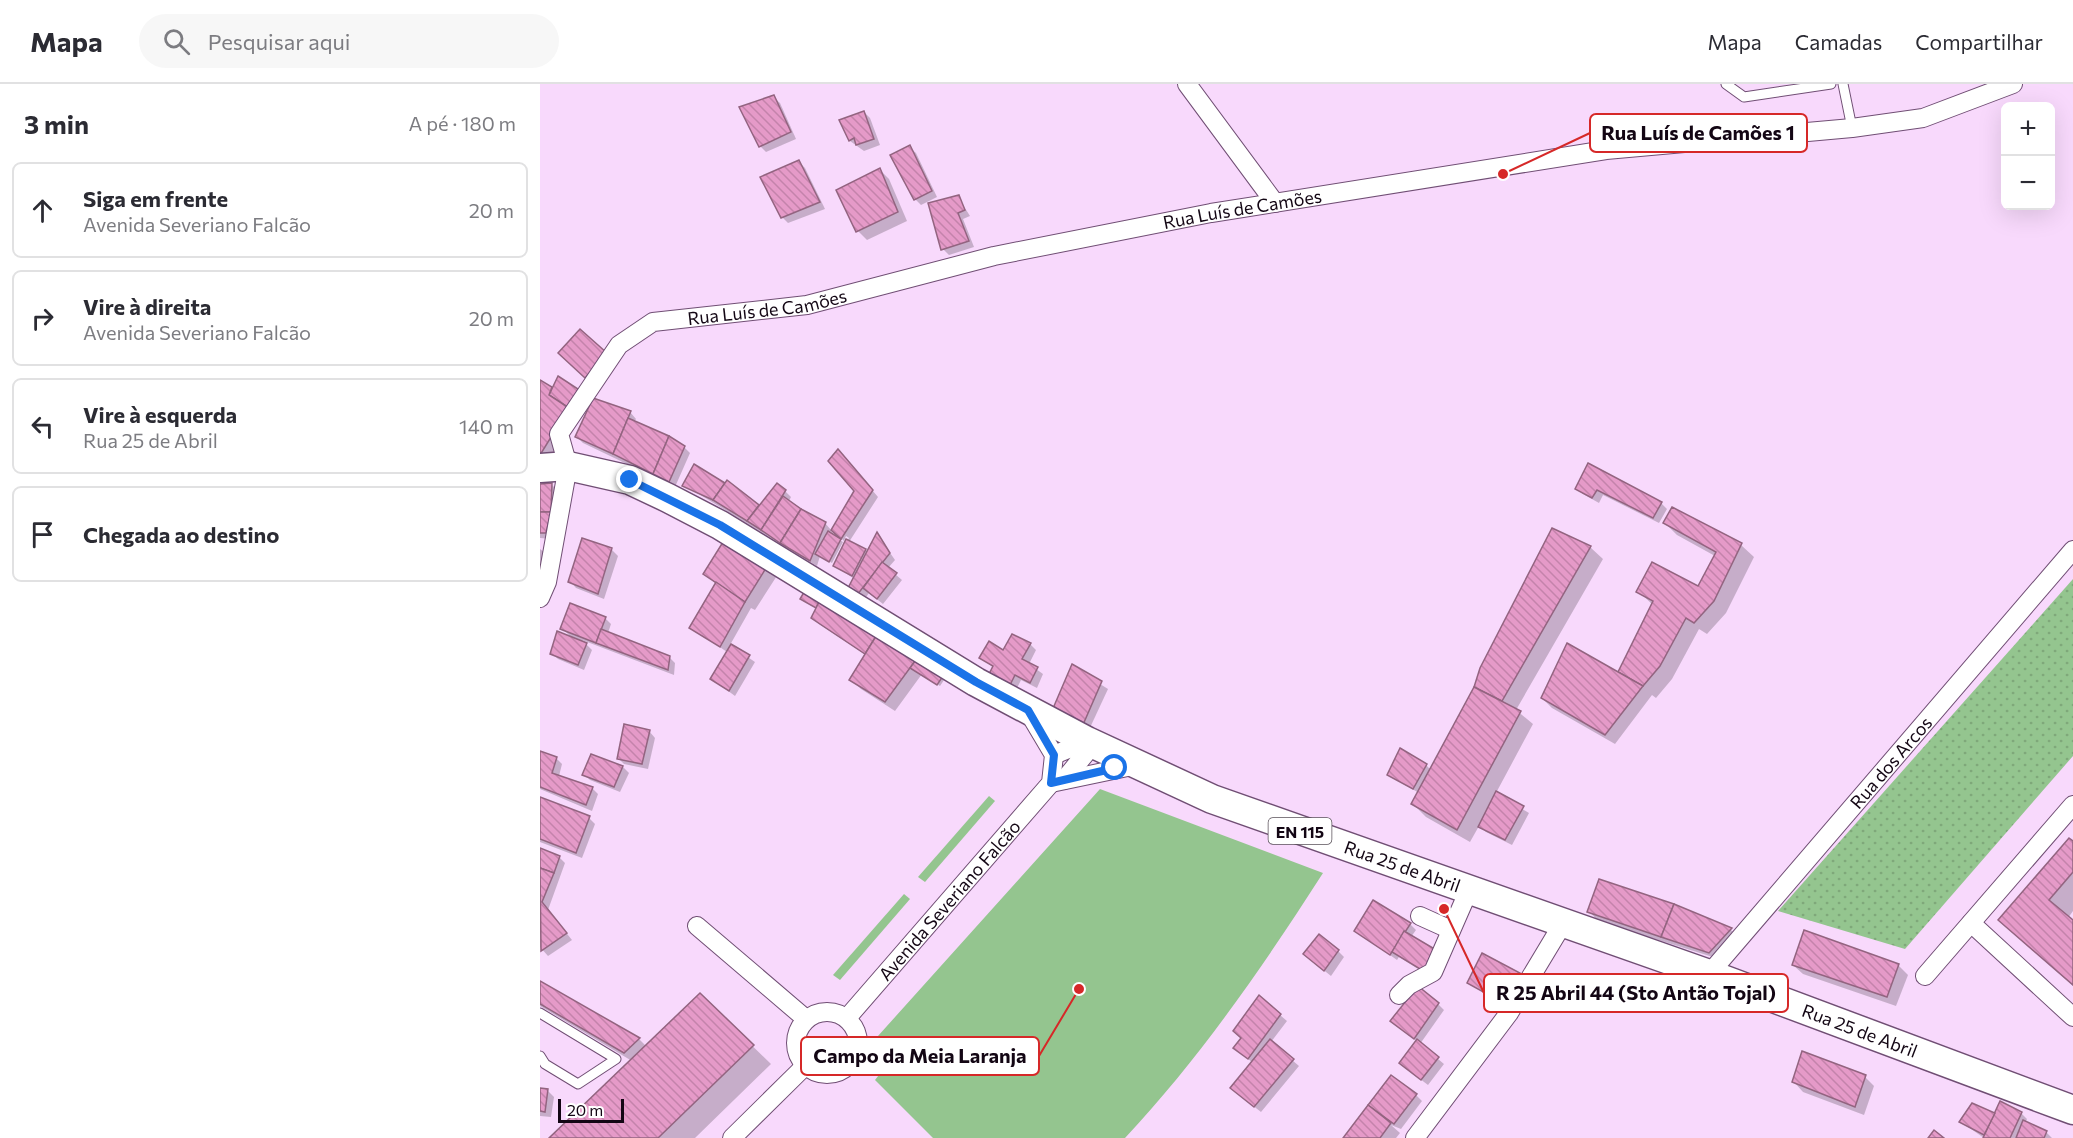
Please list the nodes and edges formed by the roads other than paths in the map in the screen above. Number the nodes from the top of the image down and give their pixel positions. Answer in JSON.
{"nodes":[{"id":1,"x":1187,"y":84,"type":"edge"},
{"id":2,"x":1726,"y":84,"type":"edge"},
{"id":3,"x":1832,"y":84,"type":"edge"},
{"id":4,"x":1843,"y":84,"type":"edge"},
{"id":5,"x":2013,"y":84,"type":"edge"},
{"id":6,"x":1851,"y":128,"type":"junction"},
{"id":7,"x":1275,"y":203,"type":"junction"},
{"id":8,"x":554,"y":467,"type":"edge"},
{"id":9,"x":2073,"y":550,"type":"edge"},
{"id":10,"x":540,"y":598,"type":"edge"},
{"id":11,"x":1028,"y":710,"type":"junction"},
{"id":12,"x":1087,"y":741,"type":"junction"},
{"id":13,"x":1054,"y":755,"type":"junction"},
{"id":14,"x":1138,"y":765,"type":"junction"},
{"id":15,"x":1058,"y":781,"type":"junction"},
{"id":16,"x":2073,"y":805,"type":"edge"},
{"id":17,"x":1468,"y":892,"type":"junction"},
{"id":18,"x":1419,"y":916,"type":"dead end"},
{"id":19,"x":1971,"y":923,"type":"junction"},
{"id":20,"x":1563,"y":925,"type":"junction"},
{"id":21,"x":697,"y":926,"type":"dead end"},
{"id":22,"x":1451,"y":930,"type":"junction"},
{"id":23,"x":1708,"y":974,"type":"junction"},
{"id":24,"x":1925,"y":976,"type":"dead end"},
{"id":25,"x":1399,"y":994,"type":"dead end"},
{"id":26,"x":540,"y":1013,"type":"edge"},
{"id":27,"x":2073,"y":1017,"type":"edge"},
{"id":28,"x":847,"y":1018,"type":"junction"},
{"id":29,"x":806,"y":1019,"type":"junction"},
{"id":30,"x":540,"y":1056,"type":"edge"},
{"id":31,"x":806,"y":1065,"type":"junction"},
{"id":32,"x":2073,"y":1110,"type":"edge"},
{"id":33,"x":732,"y":1138,"type":"edge"},
{"id":34,"x":1415,"y":1138,"type":"edge"}],
"edges":[{"from":1,"to":7,"type":"street"},
{"from":2,"to":3,"type":"lane"},
{"from":4,"to":6,"type":"lane"},
{"from":5,"to":6,"type":"street","name":"Rua Luís de Camões"},
{"from":6,"to":7,"type":"street","name":"Rua Luís de Camões"},
{"from":7,"to":8,"type":"street","name":"Rua Luís de Camões"},
{"from":8,"to":10,"type":"street"},
{"from":8,"to":11,"type":"main road","name":"Rua 25 de Abril","number":"EN 115"},
{"from":9,"to":23,"type":"street","name":"Rua dos Arcos"},
{"from":11,"to":12,"type":"main road","name":"Rua 25 de Abril","number":"EN 115"},
{"from":11,"to":13,"type":"street"},
{"from":12,"to":13,"type":"street"},
{"from":12,"to":14,"type":"main road","name":"Rua 25 de Abril","number":"EN 115"},
{"from":12,"to":15,"type":"street","name":"Avenida Severiano Falcão"},
{"from":13,"to":15,"type":"street"},
{"from":14,"to":15,"type":"street"},
{"from":14,"to":17,"type":"main road","name":"Rua 25 de Abril","number":"EN 115"},
{"from":15,"to":28,"type":"street","name":"Avenida Severiano Falcão"},
{"from":16,"to":19,"type":"street"},
{"from":17,"to":20,"type":"main road","name":"Rua 25 de Abril","number":"EN 115"},
{"from":17,"to":22,"type":"street"},
{"from":18,"to":22,"type":"street"},
{"from":19,"to":24,"type":"street"},
{"from":19,"to":27,"type":"street"},
{"from":20,"to":23,"type":"main road","name":"Rua 25 de Abril","number":"EN 115"},
{"from":20,"to":34,"type":"street"},
{"from":21,"to":29,"type":"street"},
{"from":22,"to":25,"type":"street"},
{"from":23,"to":32,"type":"main road","name":"Rua 25 de Abril","number":"EN 115"},
{"from":26,"to":30,"type":"lane"},
{"from":28,"to":29,"type":"street"},
{"from":28,"to":31,"type":"street"},
{"from":29,"to":31,"type":"street"},
{"from":31,"to":33,"type":"street"}]}
